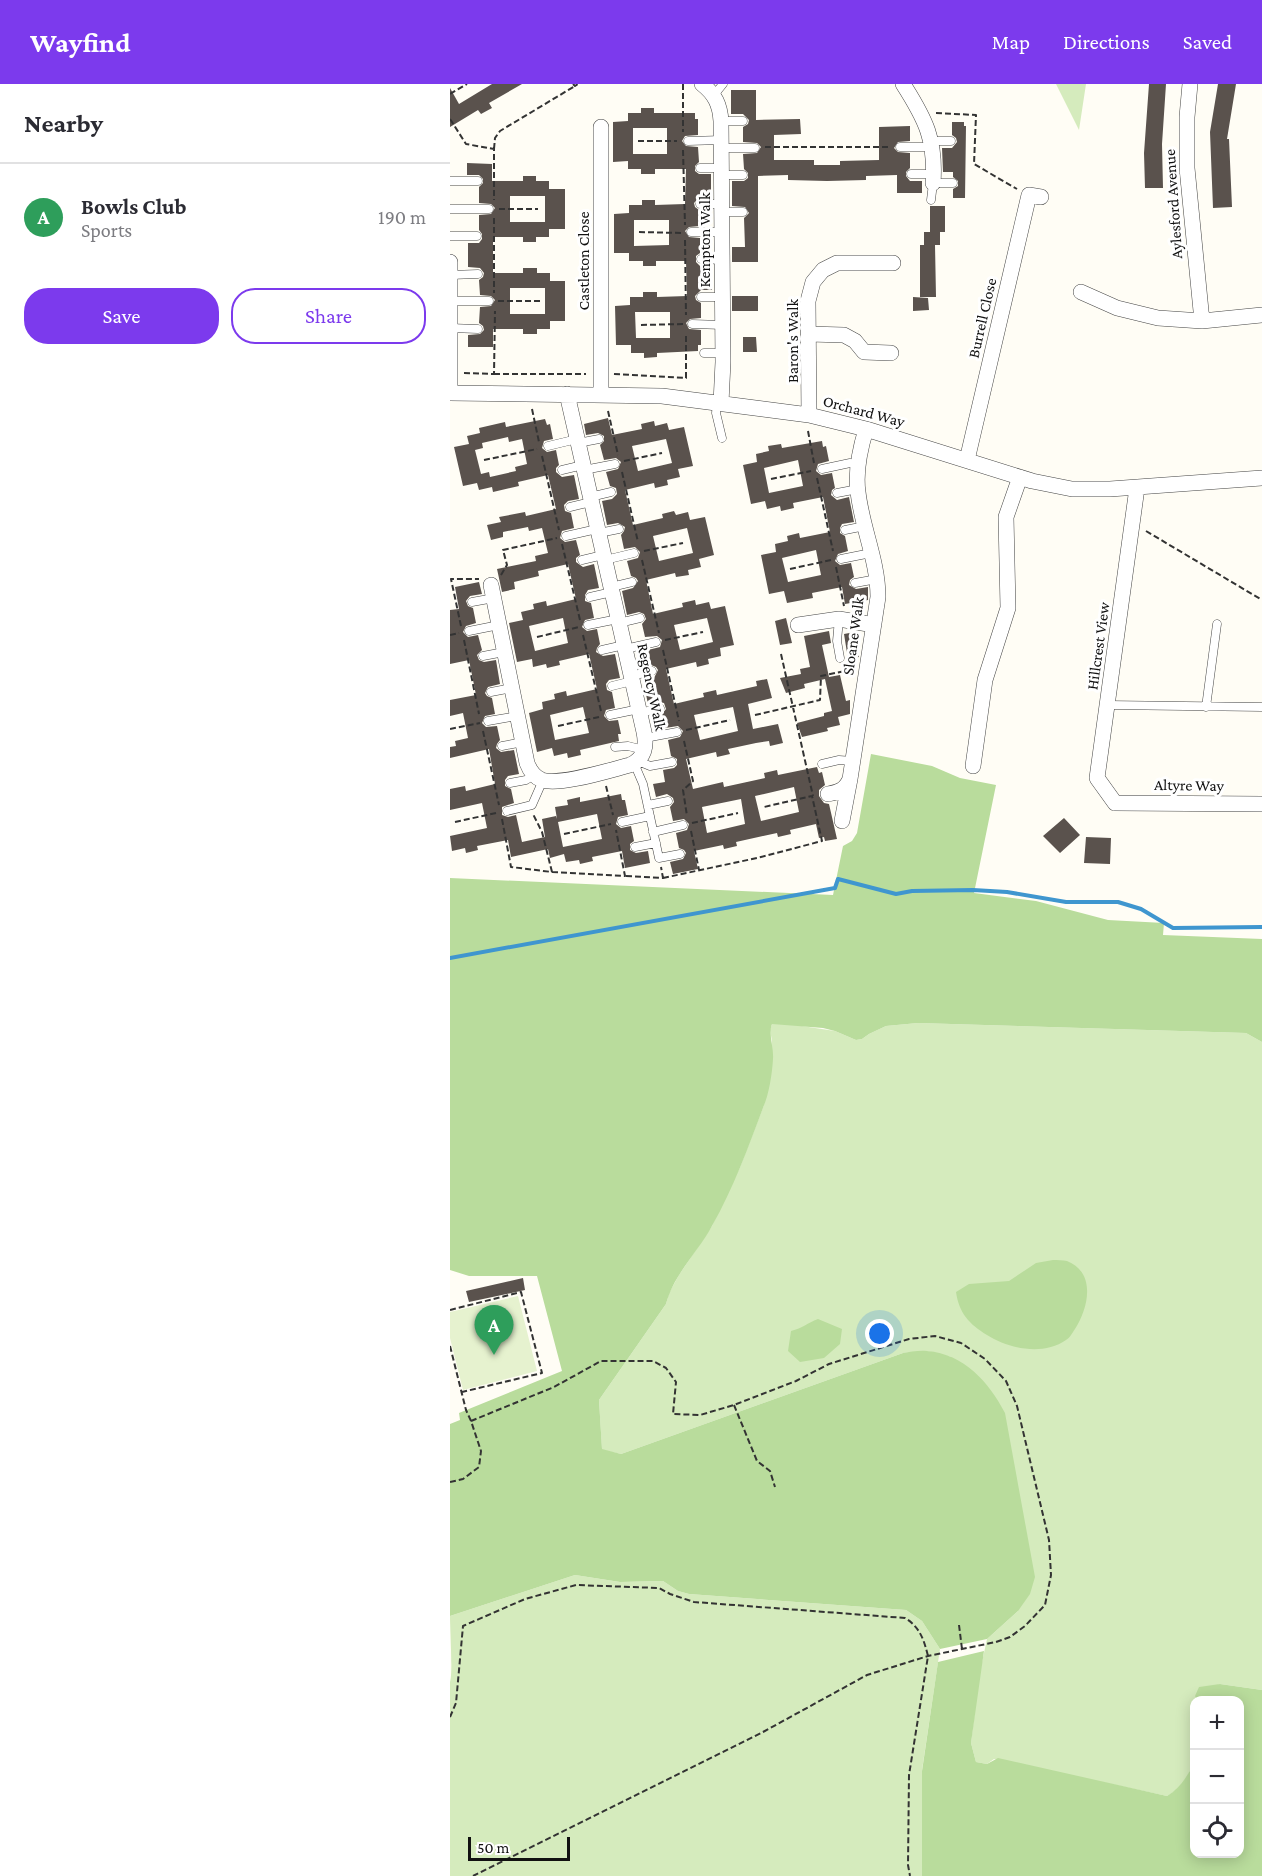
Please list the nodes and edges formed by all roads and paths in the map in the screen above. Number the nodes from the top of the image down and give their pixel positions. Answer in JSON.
{"nodes":[{"id":1,"x":467,"y":84,"type":"edge"},
{"id":2,"x":578,"y":84,"type":"edge"},
{"id":3,"x":683,"y":84,"type":"edge"},
{"id":4,"x":903,"y":84,"type":"edge"},
{"id":5,"x":1190,"y":84,"type":"edge"},
{"id":6,"x":574,"y":85,"type":"edge"},
{"id":7,"x":713,"y":88,"type":"edge"},
{"id":8,"x":450,"y":94,"type":"edge"},
{"id":9,"x":922,"y":117,"type":"junction"},
{"id":10,"x":450,"y":119,"type":"edge"},
{"id":11,"x":743,"y":120,"type":"dead end"},
{"id":12,"x":721,"y":121,"type":"junction"},
{"id":13,"x":601,"y":127,"type":"dead end"},
{"id":14,"x":685,"y":139,"type":"junction"},
{"id":15,"x":464,"y":141,"type":"dead end"},
{"id":16,"x":638,"y":141,"type":"dead end"},
{"id":17,"x":668,"y":141,"type":"dead end"},
{"id":18,"x":951,"y":141,"type":"dead end"},
{"id":19,"x":722,"y":144,"type":"junction"},
{"id":20,"x":932,"y":144,"type":"junction"},
{"id":21,"x":774,"y":147,"type":"dead end"},
{"id":22,"x":900,"y":147,"type":"joint"},
{"id":23,"x":755,"y":148,"type":"dead end"},
{"id":24,"x":494,"y":149,"type":"dead end"},
{"id":25,"x":699,"y":168,"type":"dead end"},
{"id":26,"x":722,"y":171,"type":"junction"},
{"id":27,"x":911,"y":174,"type":"dead end"},
{"id":28,"x":743,"y":175,"type":"dead end"},
{"id":29,"x":933,"y":179,"type":"junction"},
{"id":30,"x":450,"y":181,"type":"edge"},
{"id":31,"x":478,"y":181,"type":"dead end"},
{"id":32,"x":953,"y":183,"type":"dead end"},
{"id":33,"x":1035,"y":196,"type":"joint"},
{"id":34,"x":931,"y":200,"type":"dead end"},
{"id":35,"x":700,"y":204,"type":"dead end"},
{"id":36,"x":722,"y":208,"type":"junction"},
{"id":37,"x":450,"y":209,"type":"edge"},
{"id":38,"x":493,"y":209,"type":"joint"},
{"id":39,"x":538,"y":209,"type":"dead end"},
{"id":40,"x":744,"y":212,"type":"dead end"},
{"id":41,"x":639,"y":232,"type":"dead end"},
{"id":42,"x":691,"y":232,"type":"dead end"},
{"id":43,"x":722,"y":232,"type":"junction"},
{"id":44,"x":669,"y":233,"type":"dead end"},
{"id":45,"x":450,"y":236,"type":"edge"},
{"id":46,"x":477,"y":236,"type":"dead end"},
{"id":47,"x":701,"y":259,"type":"dead end"},
{"id":48,"x":722,"y":260,"type":"junction"},
{"id":49,"x":450,"y":262,"type":"edge"},
{"id":50,"x":892,"y":263,"type":"dead end"},
{"id":51,"x":478,"y":274,"type":"dead end"},
{"id":52,"x":450,"y":275,"type":"edge"},
{"id":53,"x":1081,"y":292,"type":"dead end"},
{"id":54,"x":701,"y":297,"type":"dead end"},
{"id":55,"x":723,"y":297,"type":"junction"},
{"id":56,"x":450,"y":301,"type":"edge"},
{"id":57,"x":493,"y":301,"type":"joint"},
{"id":58,"x":540,"y":301,"type":"dead end"},
{"id":59,"x":1262,"y":315,"type":"edge"},
{"id":60,"x":495,"y":318,"type":"dead end"},
{"id":61,"x":1202,"y":321,"type":"junction"},
{"id":62,"x":692,"y":324,"type":"dead end"},
{"id":63,"x":723,"y":324,"type":"junction"},
{"id":64,"x":641,"y":325,"type":"dead end"},
{"id":65,"x":670,"y":325,"type":"dead end"},
{"id":66,"x":450,"y":328,"type":"edge"},
{"id":67,"x":478,"y":328,"type":"dead end"},
{"id":68,"x":809,"y":334,"type":"junction"},
{"id":69,"x":704,"y":353,"type":"dead end"},
{"id":70,"x":723,"y":353,"type":"junction"},
{"id":71,"x":891,"y":354,"type":"dead end"},
{"id":72,"x":464,"y":373,"type":"dead end"},
{"id":73,"x":494,"y":374,"type":"junction"},
{"id":74,"x":588,"y":374,"type":"dead end"},
{"id":75,"x":613,"y":374,"type":"dead end"},
{"id":76,"x":450,"y":393,"type":"edge"},
{"id":77,"x":567,"y":394,"type":"junction"},
{"id":78,"x":604,"y":398,"type":"junction"},
{"id":79,"x":719,"y":403,"type":"junction"},
{"id":80,"x":808,"y":419,"type":"junction"},
{"id":81,"x":866,"y":429,"type":"junction"},
{"id":82,"x":722,"y":438,"type":"dead end"},
{"id":83,"x":599,"y":439,"type":"dead end"},
{"id":84,"x":577,"y":441,"type":"junction"},
{"id":85,"x":548,"y":446,"type":"dead end"},
{"id":86,"x":538,"y":448,"type":"dead end"},
{"id":87,"x":662,"y":453,"type":"dead end"},
{"id":88,"x":635,"y":459,"type":"dead end"},
{"id":89,"x":484,"y":460,"type":"dead end"},
{"id":90,"x":966,"y":460,"type":"junction"},
{"id":91,"x":859,"y":464,"type":"junction"},
{"id":92,"x":618,"y":465,"type":"junction"},
{"id":93,"x":584,"y":468,"type":"junction"},
{"id":94,"x":819,"y":469,"type":"junction"},
{"id":95,"x":562,"y":470,"type":"dead end"},
{"id":96,"x":1020,"y":477,"type":"junction"},
{"id":97,"x":1262,"y":478,"type":"edge"},
{"id":98,"x":771,"y":479,"type":"dead end"},
{"id":99,"x":1137,"y":488,"type":"junction"},
{"id":100,"x":858,"y":489,"type":"junction"},
{"id":101,"x":611,"y":492,"type":"dead end"},
{"id":102,"x":837,"y":493,"type":"dead end"},
{"id":103,"x":591,"y":499,"type":"junction"},
{"id":104,"x":570,"y":507,"type":"dead end"},
{"id":105,"x":1133,"y":524,"type":"junction"},
{"id":106,"x":865,"y":526,"type":"junction"},
{"id":107,"x":619,"y":529,"type":"dead end"},
{"id":108,"x":845,"y":530,"type":"dead end"},
{"id":109,"x":598,"y":531,"type":"junction"},
{"id":110,"x":562,"y":537,"type":"joint"},
{"id":111,"x":683,"y":543,"type":"dead end"},
{"id":112,"x":656,"y":548,"type":"dead end"},
{"id":113,"x":634,"y":553,"type":"dead end"},
{"id":114,"x":871,"y":553,"type":"junction"},
{"id":115,"x":604,"y":558,"type":"junction"},
{"id":116,"x":838,"y":559,"type":"junction"},
{"id":117,"x":582,"y":560,"type":"dead end"},
{"id":118,"x":790,"y":569,"type":"dead end"},
{"id":119,"x":451,"y":579,"type":"edge"},
{"id":120,"x":877,"y":579,"type":"junction"},
{"id":121,"x":632,"y":582,"type":"dead end"},
{"id":122,"x":855,"y":583,"type":"dead end"},
{"id":123,"x":492,"y":587,"type":"junction"},
{"id":124,"x":611,"y":589,"type":"junction"},
{"id":125,"x":590,"y":597,"type":"dead end"},
{"id":126,"x":1262,"y":600,"type":"edge"},
{"id":127,"x":472,"y":602,"type":"dead end"},
{"id":128,"x":640,"y":618,"type":"dead end"},
{"id":129,"x":842,"y":620,"type":"junction"},
{"id":130,"x":619,"y":621,"type":"junction"},
{"id":131,"x":1216,"y":624,"type":"dead end"},
{"id":132,"x":499,"y":625,"type":"junction"},
{"id":133,"x":798,"y":625,"type":"dead end"},
{"id":134,"x":874,"y":625,"type":"junction"},
{"id":135,"x":588,"y":626,"type":"dead end"},
{"id":136,"x":579,"y":627,"type":"dead end"},
{"id":137,"x":465,"y":632,"type":"joint"},
{"id":138,"x":703,"y":632,"type":"dead end"},
{"id":139,"x":450,"y":635,"type":"edge"},
{"id":140,"x":537,"y":637,"type":"dead end"},
{"id":141,"x":677,"y":638,"type":"dead end"},
{"id":142,"x":660,"y":644,"type":"junction"},
{"id":143,"x":625,"y":647,"type":"junction"},
{"id":144,"x":602,"y":650,"type":"dead end"},
{"id":145,"x":504,"y":652,"type":"junction"},
{"id":146,"x":781,"y":654,"type":"dead end"},
{"id":147,"x":483,"y":656,"type":"dead end"},
{"id":148,"x":840,"y":658,"type":"dead end"},
{"id":149,"x":867,"y":668,"type":"junction"},
{"id":150,"x":652,"y":671,"type":"dead end"},
{"id":151,"x":632,"y":679,"type":"junction"},
{"id":152,"x":612,"y":686,"type":"dead end"},
{"id":153,"x":512,"y":688,"type":"junction"},
{"id":154,"x":490,"y":692,"type":"dead end"},
{"id":155,"x":1108,"y":705,"type":"junction"},
{"id":156,"x":793,"y":707,"type":"junction"},
{"id":157,"x":1206,"y":707,"type":"junction"},
{"id":158,"x":1262,"y":707,"type":"edge"},
{"id":159,"x":660,"y":708,"type":"dead end"},
{"id":160,"x":639,"y":711,"type":"junction"},
{"id":161,"x":610,"y":715,"type":"dead end"},
{"id":162,"x":755,"y":715,"type":"dead end"},
{"id":163,"x":517,"y":716,"type":"junction"},
{"id":164,"x":600,"y":717,"type":"dead end"},
{"id":165,"x":730,"y":720,"type":"dead end"},
{"id":166,"x":483,"y":722,"type":"joint"},
{"id":167,"x":558,"y":726,"type":"dead end"},
{"id":168,"x":697,"y":728,"type":"dead end"},
{"id":169,"x":450,"y":729,"type":"edge"},
{"id":170,"x":680,"y":733,"type":"junction"},
{"id":171,"x":522,"y":742,"type":"junction"},
{"id":172,"x":502,"y":746,"type":"dead end"},
{"id":173,"x":615,"y":747,"type":"dead end"},
{"id":174,"x":640,"y":753,"type":"junction"},
{"id":175,"x":853,"y":761,"type":"junction"},
{"id":176,"x":672,"y":762,"type":"dead end"},
{"id":177,"x":822,"y":764,"type":"dead end"},
{"id":178,"x":973,"y":766,"type":"dead end"},
{"id":179,"x":603,"y":771,"type":"junction"},
{"id":180,"x":539,"y":778,"type":"junction"},
{"id":181,"x":850,"y":779,"type":"junction"},
{"id":182,"x":510,"y":783,"type":"dead end"},
{"id":183,"x":828,"y":794,"type":"dead end"},
{"id":184,"x":812,"y":796,"type":"junction"},
{"id":185,"x":668,"y":801,"type":"dead end"},
{"id":186,"x":1115,"y":803,"type":"joint"},
{"id":187,"x":1262,"y":804,"type":"edge"},
{"id":188,"x":648,"y":805,"type":"junction"},
{"id":189,"x":529,"y":807,"type":"junction"},
{"id":190,"x":764,"y":807,"type":"dead end"},
{"id":191,"x":502,"y":812,"type":"joint"},
{"id":192,"x":738,"y":813,"type":"dead end"},
{"id":193,"x":650,"y":816,"type":"junction"},
{"id":194,"x":842,"y":820,"type":"dead end"},
{"id":195,"x":455,"y":822,"type":"dead end"},
{"id":196,"x":622,"y":822,"type":"dead end"},
{"id":197,"x":686,"y":824,"type":"junction"},
{"id":198,"x":599,"y":827,"type":"dead end"},
{"id":199,"x":653,"y":832,"type":"junction"},
{"id":200,"x":564,"y":834,"type":"dead end"},
{"id":201,"x":656,"y":843,"type":"junction"},
{"id":202,"x":635,"y":847,"type":"dead end"},
{"id":203,"x":680,"y":854,"type":"dead end"},
{"id":204,"x":659,"y":858,"type":"junction"},
{"id":205,"x":699,"y":870,"type":"junction"},
{"id":206,"x":552,"y":872,"type":"junction"},
{"id":207,"x":625,"y":876,"type":"junction"},
{"id":208,"x":663,"y":878,"type":"junction"},
{"id":209,"x":450,"y":1310,"type":"edge"},
{"id":210,"x":450,"y":1346,"type":"edge"},
{"id":211,"x":462,"y":1392,"type":"junction"},
{"id":212,"x":734,"y":1405,"type":"junction"},
{"id":213,"x":471,"y":1421,"type":"junction"},
{"id":214,"x":450,"y":1482,"type":"edge"},
{"id":215,"x":775,"y":1488,"type":"dead end"},
{"id":216,"x":959,"y":1625,"type":"dead end"},
{"id":217,"x":962,"y":1649,"type":"junction"},
{"id":218,"x":928,"y":1656,"type":"junction"},
{"id":219,"x":450,"y":1717,"type":"edge"},
{"id":220,"x":473,"y":1876,"type":"edge"},
{"id":221,"x":910,"y":1876,"type":"edge"}],
"edges":[{"from":1,"to":8,"type":"path"},
{"from":2,"to":6,"type":"path"},
{"from":3,"to":14,"type":"path"},
{"from":4,"to":9,"type":"street"},
{"from":5,"to":61,"type":"street","name":"Aylesford Avenue"},
{"from":6,"to":24,"type":"path"},
{"from":7,"to":12,"type":"street","name":"Kempton Walk"},
{"from":9,"to":20,"type":"street"},
{"from":9,"to":33,"type":"path"},
{"from":10,"to":15,"type":"path"},
{"from":11,"to":12,"type":"lane"},
{"from":12,"to":19,"type":"street","name":"Kempton Walk"},
{"from":13,"to":78,"type":"street","name":"Castleton Close"},
{"from":14,"to":19,"type":"lane"},
{"from":14,"to":75,"type":"path"},
{"from":16,"to":17,"type":"path"},
{"from":18,"to":20,"type":"lane"},
{"from":19,"to":23,"type":"lane"},
{"from":19,"to":26,"type":"street","name":"Kempton Walk"},
{"from":20,"to":22,"type":"lane"},
{"from":20,"to":29,"type":"street"},
{"from":21,"to":22,"type":"path"},
{"from":25,"to":26,"type":"lane"},
{"from":26,"to":28,"type":"lane"},
{"from":26,"to":36,"type":"street","name":"Kempton Walk"},
{"from":27,"to":29,"type":"lane"},
{"from":29,"to":32,"type":"lane"},
{"from":29,"to":34,"type":"lane"},
{"from":30,"to":31,"type":"lane"},
{"from":33,"to":90,"type":"street","name":"Burrell Close"},
{"from":35,"to":36,"type":"lane"},
{"from":36,"to":40,"type":"lane"},
{"from":36,"to":43,"type":"street","name":"Kempton Walk"},
{"from":37,"to":38,"type":"lane"},
{"from":38,"to":39,"type":"path"},
{"from":41,"to":44,"type":"path"},
{"from":42,"to":43,"type":"lane"},
{"from":43,"to":48,"type":"street","name":"Kempton Walk"},
{"from":45,"to":46,"type":"lane"},
{"from":47,"to":48,"type":"lane"},
{"from":48,"to":55,"type":"street","name":"Kempton Walk"},
{"from":49,"to":52,"type":"street"},
{"from":50,"to":68,"type":"street","name":"Baron's Walk"},
{"from":51,"to":52,"type":"lane"},
{"from":52,"to":56,"type":"street"},
{"from":53,"to":61,"type":"street"},
{"from":54,"to":55,"type":"lane"},
{"from":55,"to":63,"type":"street","name":"Kempton Walk"},
{"from":56,"to":57,"type":"lane"},
{"from":56,"to":66,"type":"street"},
{"from":57,"to":58,"type":"path"},
{"from":59,"to":61,"type":"street"},
{"from":60,"to":73,"type":"path"},
{"from":62,"to":63,"type":"lane"},
{"from":63,"to":70,"type":"street","name":"Kempton Walk"},
{"from":64,"to":65,"type":"path"},
{"from":66,"to":67,"type":"lane"},
{"from":66,"to":76,"type":"street"},
{"from":68,"to":71,"type":"street"},
{"from":68,"to":80,"type":"street","name":"Baron's Walk"},
{"from":69,"to":70,"type":"lane"},
{"from":70,"to":79,"type":"street","name":"Kempton Walk"},
{"from":72,"to":73,"type":"path"},
{"from":73,"to":74,"type":"path"},
{"from":76,"to":77,"type":"street","name":"Orchard Way"},
{"from":77,"to":78,"type":"street","name":"Orchard Way"},
{"from":77,"to":84,"type":"street","name":"Regency Walk"},
{"from":78,"to":79,"type":"street","name":"Orchard Way"},
{"from":78,"to":92,"type":"path"},
{"from":79,"to":80,"type":"street","name":"Orchard Way"},
{"from":79,"to":82,"type":"lane"},
{"from":80,"to":81,"type":"street","name":"Orchard Way"},
{"from":80,"to":94,"type":"path"},
{"from":81,"to":90,"type":"street","name":"Orchard Way"},
{"from":81,"to":91,"type":"street","name":"Sloane Walk"},
{"from":83,"to":84,"type":"lane"},
{"from":84,"to":85,"type":"lane"},
{"from":84,"to":93,"type":"street","name":"Regency Walk"},
{"from":86,"to":89,"type":"path"},
{"from":87,"to":88,"type":"path"},
{"from":90,"to":96,"type":"street","name":"Orchard Way"},
{"from":91,"to":94,"type":"lane"},
{"from":91,"to":100,"type":"street","name":"Sloane Walk"},
{"from":92,"to":93,"type":"lane"},
{"from":92,"to":142,"type":"path"},
{"from":93,"to":95,"type":"lane"},
{"from":93,"to":103,"type":"street","name":"Regency Walk"},
{"from":94,"to":98,"type":"path"},
{"from":94,"to":116,"type":"path"},
{"from":96,"to":99,"type":"street","name":"Orchard Way"},
{"from":96,"to":178,"type":"street"},
{"from":97,"to":99,"type":"street","name":"Orchard Way"},
{"from":99,"to":105,"type":"street","name":"Hillcrest View"},
{"from":100,"to":102,"type":"lane"},
{"from":100,"to":106,"type":"street","name":"Sloane Walk"},
{"from":101,"to":103,"type":"lane"},
{"from":103,"to":104,"type":"lane"},
{"from":103,"to":109,"type":"street","name":"Regency Walk"},
{"from":105,"to":126,"type":"path"},
{"from":105,"to":155,"type":"street","name":"Hillcrest View"},
{"from":106,"to":108,"type":"lane"},
{"from":106,"to":114,"type":"street","name":"Sloane Walk"},
{"from":107,"to":109,"type":"lane"},
{"from":109,"to":110,"type":"lane"},
{"from":109,"to":115,"type":"street","name":"Regency Walk"},
{"from":110,"to":123,"type":"path"},
{"from":111,"to":112,"type":"path"},
{"from":113,"to":115,"type":"lane"},
{"from":114,"to":116,"type":"lane"},
{"from":114,"to":120,"type":"street","name":"Sloane Walk"},
{"from":115,"to":117,"type":"lane"},
{"from":115,"to":124,"type":"street","name":"Regency Walk"},
{"from":116,"to":118,"type":"path"},
{"from":116,"to":129,"type":"path"},
{"from":119,"to":123,"type":"path"},
{"from":119,"to":206,"type":"path"},
{"from":120,"to":122,"type":"lane"},
{"from":120,"to":134,"type":"street","name":"Sloane Walk"},
{"from":121,"to":124,"type":"lane"},
{"from":123,"to":127,"type":"lane"},
{"from":123,"to":132,"type":"street"},
{"from":124,"to":125,"type":"lane"},
{"from":124,"to":130,"type":"street","name":"Regency Walk"},
{"from":128,"to":130,"type":"lane"},
{"from":129,"to":133,"type":"street"},
{"from":129,"to":134,"type":"street"},
{"from":129,"to":148,"type":"lane"},
{"from":130,"to":135,"type":"lane"},
{"from":130,"to":143,"type":"street","name":"Regency Walk"},
{"from":131,"to":157,"type":"lane"},
{"from":132,"to":137,"type":"lane"},
{"from":132,"to":145,"type":"street"},
{"from":134,"to":149,"type":"street","name":"Sloane Walk"},
{"from":136,"to":140,"type":"path"},
{"from":137,"to":139,"type":"path"},
{"from":138,"to":141,"type":"path"},
{"from":142,"to":143,"type":"lane"},
{"from":142,"to":170,"type":"path"},
{"from":143,"to":144,"type":"lane"},
{"from":143,"to":151,"type":"street","name":"Regency Walk"},
{"from":145,"to":147,"type":"lane"},
{"from":145,"to":153,"type":"street"},
{"from":146,"to":156,"type":"path"},
{"from":149,"to":156,"type":"path"},
{"from":149,"to":175,"type":"street","name":"Sloane Walk"},
{"from":150,"to":151,"type":"lane"},
{"from":151,"to":152,"type":"lane"},
{"from":151,"to":160,"type":"street","name":"Regency Walk"},
{"from":153,"to":154,"type":"lane"},
{"from":153,"to":163,"type":"street"},
{"from":155,"to":157,"type":"lane"},
{"from":155,"to":186,"type":"street","name":"Hillcrest View"},
{"from":156,"to":162,"type":"path"},
{"from":156,"to":184,"type":"path"},
{"from":157,"to":158,"type":"lane"},
{"from":159,"to":160,"type":"lane"},
{"from":160,"to":161,"type":"lane"},
{"from":160,"to":174,"type":"street","name":"Regency Walk"},
{"from":163,"to":166,"type":"lane"},
{"from":163,"to":171,"type":"street"},
{"from":164,"to":167,"type":"path"},
{"from":165,"to":168,"type":"path"},
{"from":166,"to":169,"type":"path"},
{"from":170,"to":174,"type":"lane"},
{"from":170,"to":197,"type":"path"},
{"from":171,"to":172,"type":"lane"},
{"from":171,"to":180,"type":"street"},
{"from":173,"to":174,"type":"lane"},
{"from":174,"to":176,"type":"lane"},
{"from":174,"to":179,"type":"street"},
{"from":174,"to":188,"type":"lane"},
{"from":175,"to":177,"type":"lane"},
{"from":175,"to":181,"type":"street","name":"Sloane Walk"},
{"from":179,"to":180,"type":"street"},
{"from":179,"to":207,"type":"path"},
{"from":180,"to":182,"type":"lane"},
{"from":180,"to":189,"type":"lane"},
{"from":181,"to":183,"type":"street"},
{"from":181,"to":194,"type":"street","name":"Sloane Walk"},
{"from":184,"to":190,"type":"path"},
{"from":184,"to":205,"type":"path"},
{"from":185,"to":188,"type":"lane"},
{"from":186,"to":187,"type":"street","name":"Altyre Way"},
{"from":188,"to":193,"type":"lane"},
{"from":189,"to":191,"type":"lane"},
{"from":189,"to":206,"type":"path"},
{"from":191,"to":195,"type":"path"},
{"from":192,"to":197,"type":"path"},
{"from":193,"to":196,"type":"lane"},
{"from":193,"to":199,"type":"lane"},
{"from":197,"to":199,"type":"lane"},
{"from":197,"to":205,"type":"path"},
{"from":198,"to":200,"type":"path"},
{"from":199,"to":201,"type":"lane"},
{"from":201,"to":202,"type":"lane"},
{"from":201,"to":204,"type":"lane"},
{"from":203,"to":204,"type":"lane"},
{"from":204,"to":208,"type":"path"},
{"from":205,"to":208,"type":"path"},
{"from":206,"to":207,"type":"path"},
{"from":207,"to":208,"type":"path"},
{"from":209,"to":211,"type":"path"},
{"from":210,"to":211,"type":"path"},
{"from":211,"to":213,"type":"path"},
{"from":212,"to":213,"type":"path"},
{"from":212,"to":215,"type":"path"},
{"from":212,"to":217,"type":"path"},
{"from":213,"to":214,"type":"path"},
{"from":216,"to":217,"type":"path"},
{"from":217,"to":218,"type":"path"},
{"from":218,"to":219,"type":"path"},
{"from":218,"to":220,"type":"path"},
{"from":218,"to":221,"type":"path"}]}
